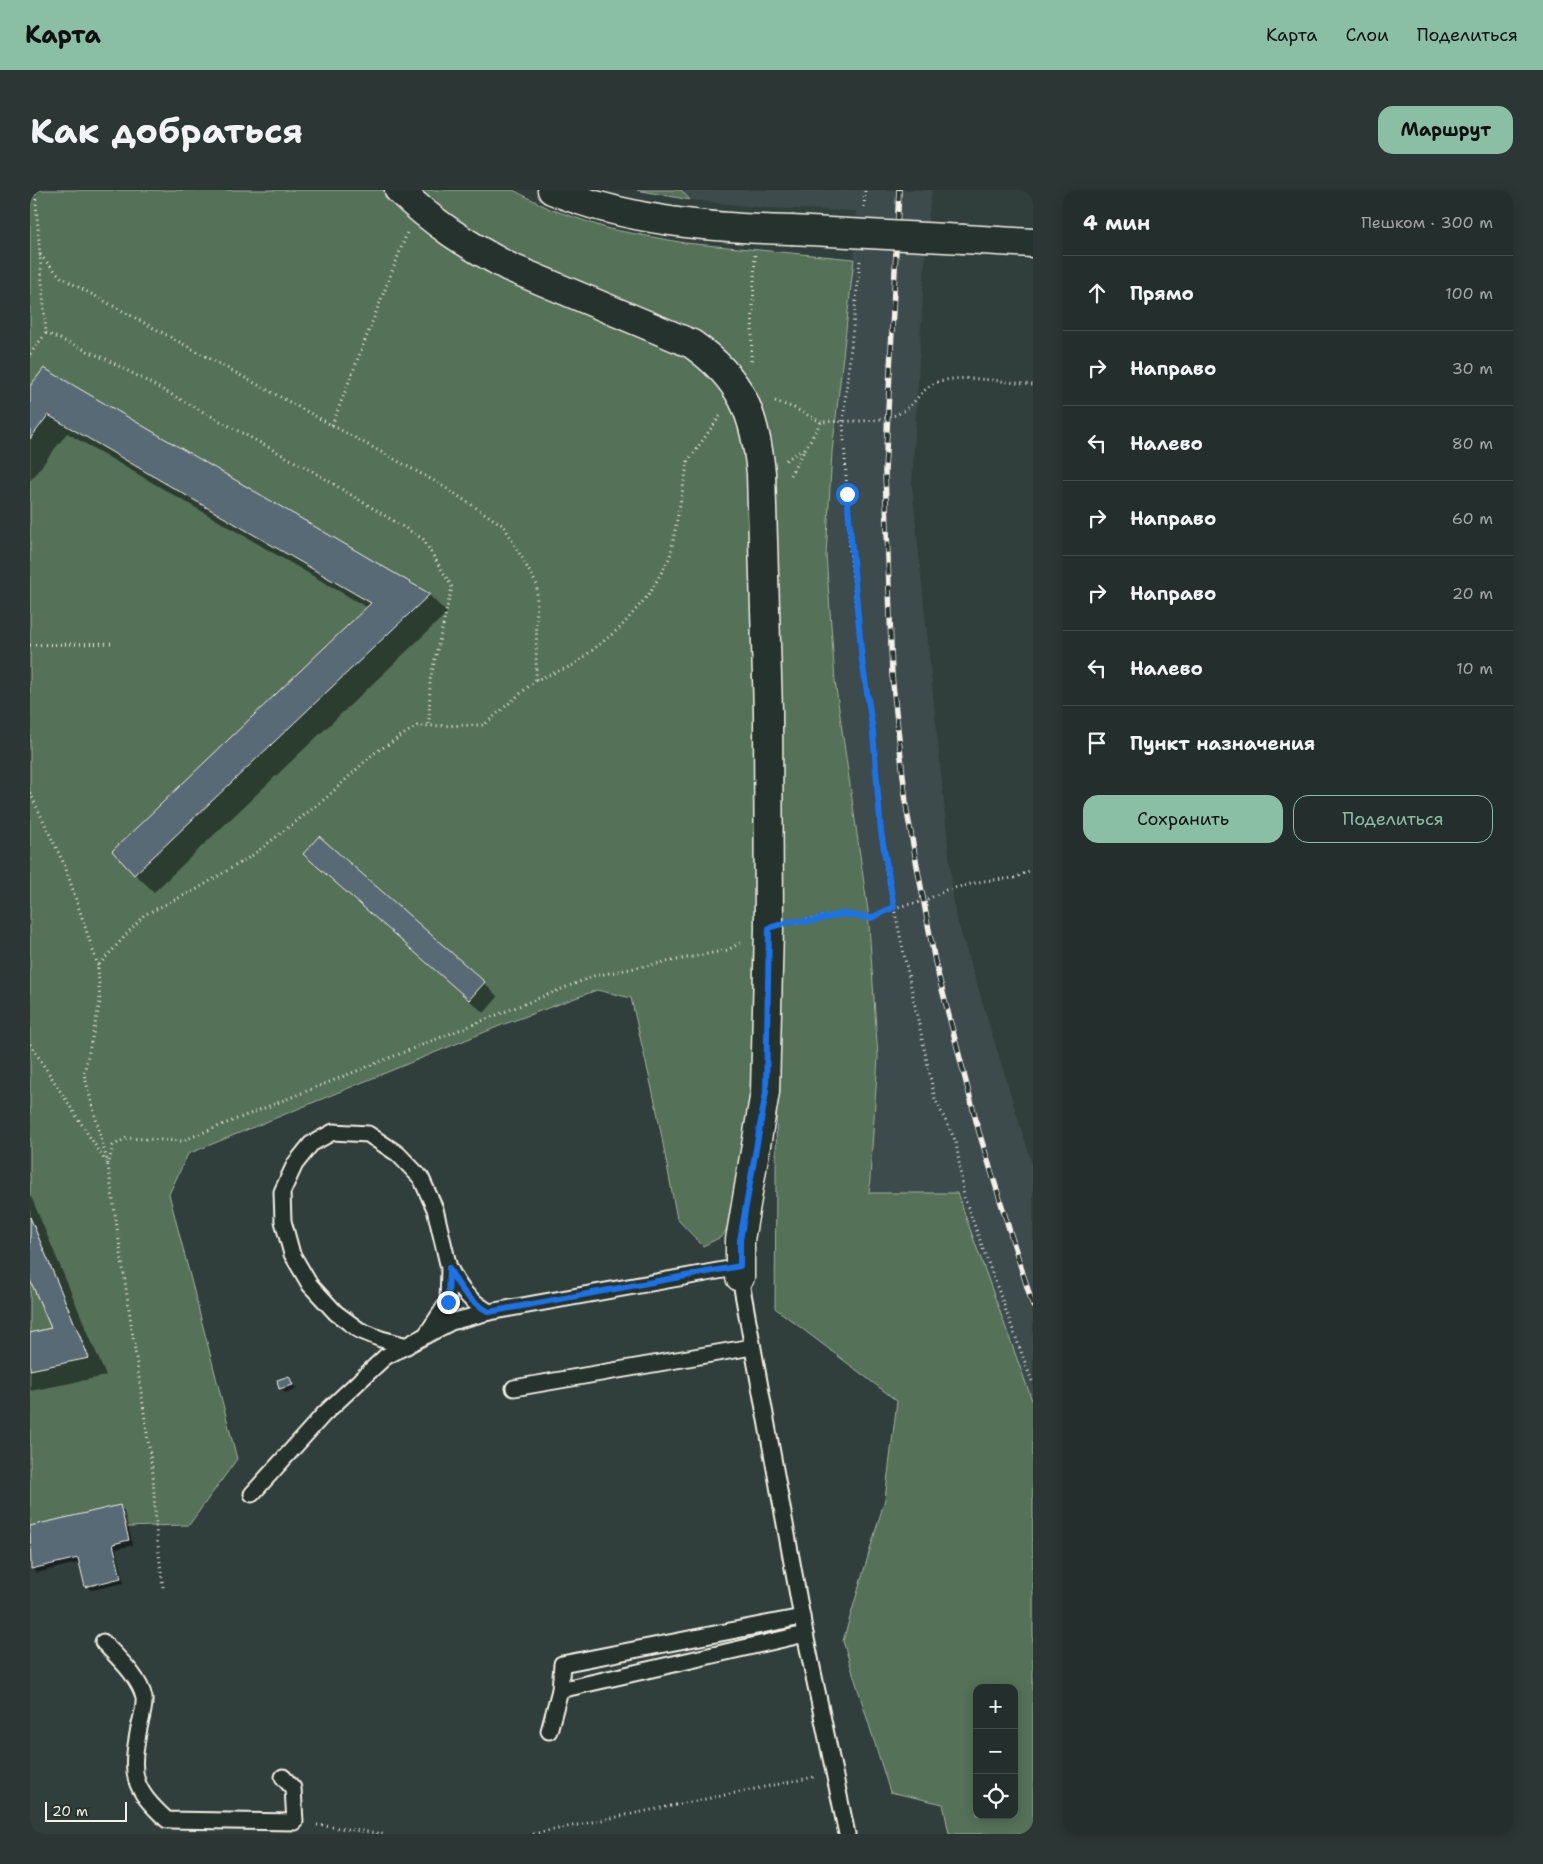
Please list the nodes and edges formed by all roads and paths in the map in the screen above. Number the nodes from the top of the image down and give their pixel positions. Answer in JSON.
{"nodes":[{"id":1,"x":35,"y":190,"type":"edge"},
{"id":2,"x":552,"y":190,"type":"edge"},
{"id":3,"x":864,"y":190,"type":"edge"},
{"id":4,"x":408,"y":199,"type":"edge"},
{"id":5,"x":864,"y":211,"type":"dead end"},
{"id":6,"x":1033,"y":243,"type":"edge"},
{"id":7,"x":861,"y":254,"type":"dead end"},
{"id":8,"x":40,"y":255,"type":"junction"},
{"id":9,"x":755,"y":260,"type":"dead end"},
{"id":10,"x":46,"y":333,"type":"junction"},
{"id":11,"x":30,"y":354,"type":"edge"},
{"id":12,"x":751,"y":367,"type":"dead end"},
{"id":13,"x":1033,"y":385,"type":"edge"},
{"id":14,"x":743,"y":395,"type":"junction"},
{"id":15,"x":844,"y":421,"type":"junction"},
{"id":16,"x":821,"y":422,"type":"junction"},
{"id":17,"x":332,"y":424,"type":"junction"},
{"id":18,"x":762,"y":511,"type":"junction"},
{"id":19,"x":114,"y":643,"type":"dead end"},
{"id":20,"x":30,"y":645,"type":"edge"},
{"id":21,"x":536,"y":680,"type":"junction"},
{"id":22,"x":430,"y":724,"type":"junction"},
{"id":23,"x":30,"y":794,"type":"edge"},
{"id":24,"x":1033,"y":869,"type":"edge"},
{"id":25,"x":894,"y":907,"type":"junction"},
{"id":26,"x":769,"y":928,"type":"junction"},
{"id":27,"x":98,"y":966,"type":"junction"},
{"id":28,"x":30,"y":1044,"type":"edge"},
{"id":29,"x":449,"y":1268,"type":"junction"},
{"id":30,"x":740,"y":1272,"type":"junction"},
{"id":31,"x":489,"y":1312,"type":"junction"},
{"id":32,"x":426,"y":1335,"type":"junction"},
{"id":33,"x":407,"y":1346,"type":"junction"},
{"id":34,"x":752,"y":1347,"type":"junction"},
{"id":35,"x":1033,"y":1384,"type":"edge"},
{"id":36,"x":514,"y":1388,"type":"dead end"},
{"id":37,"x":252,"y":1494,"type":"dead end"},
{"id":38,"x":802,"y":1617,"type":"junction"},
{"id":39,"x":805,"y":1634,"type":"junction"},
{"id":40,"x":103,"y":1642,"type":"dead end"},
{"id":41,"x":560,"y":1690,"type":"junction"},
{"id":42,"x":549,"y":1731,"type":"dead end"},
{"id":43,"x":834,"y":1773,"type":"junction"},
{"id":44,"x":283,"y":1777,"type":"dead end"},
{"id":45,"x":295,"y":1822,"type":"junction"},
{"id":46,"x":383,"y":1834,"type":"edge"},
{"id":47,"x":532,"y":1834,"type":"edge"},
{"id":48,"x":847,"y":1834,"type":"edge"}],
"edges":[{"from":1,"to":8,"type":"path"},
{"from":2,"to":6,"type":"street","bridge":true},
{"from":3,"to":5,"type":"path"},
{"from":4,"to":14,"type":"street"},
{"from":4,"to":17,"type":"path"},
{"from":7,"to":15,"type":"path"},
{"from":8,"to":10,"type":"path"},
{"from":8,"to":17,"type":"path"},
{"from":9,"to":12,"type":"path"},
{"from":10,"to":11,"type":"path"},
{"from":10,"to":22,"type":"path"},
{"from":13,"to":15,"type":"path"},
{"from":14,"to":16,"type":"path"},
{"from":14,"to":18,"type":"street"},
{"from":14,"to":21,"type":"path"},
{"from":15,"to":16,"type":"path"},
{"from":15,"to":25,"type":"path"},
{"from":16,"to":18,"type":"path"},
{"from":17,"to":21,"type":"path"},
{"from":18,"to":26,"type":"street"},
{"from":19,"to":20,"type":"path"},
{"from":21,"to":22,"type":"path"},
{"from":22,"to":27,"type":"path"},
{"from":23,"to":27,"type":"path"},
{"from":24,"to":25,"type":"path"},
{"from":25,"to":26,"type":"path"},
{"from":25,"to":35,"type":"path"},
{"from":26,"to":30,"type":"street"},
{"from":27,"to":28,"type":"path"},
{"from":29,"to":31,"type":"lane"},
{"from":29,"to":32,"type":"lane"},
{"from":29,"to":33,"type":"lane"},
{"from":30,"to":31,"type":"lane"},
{"from":30,"to":34,"type":"lane"},
{"from":31,"to":32,"type":"lane"},
{"from":32,"to":33,"type":"lane"},
{"from":33,"to":37,"type":"lane"},
{"from":34,"to":36,"type":"lane"},
{"from":34,"to":38,"type":"lane"},
{"from":38,"to":39,"type":"lane"},
{"from":38,"to":41,"type":"lane"},
{"from":39,"to":41,"type":"lane"},
{"from":39,"to":43,"type":"lane"},
{"from":40,"to":45,"type":"lane"},
{"from":41,"to":42,"type":"lane"},
{"from":43,"to":47,"type":"path"},
{"from":43,"to":48,"type":"lane"},
{"from":44,"to":45,"type":"lane"},
{"from":45,"to":46,"type":"path"}]}
